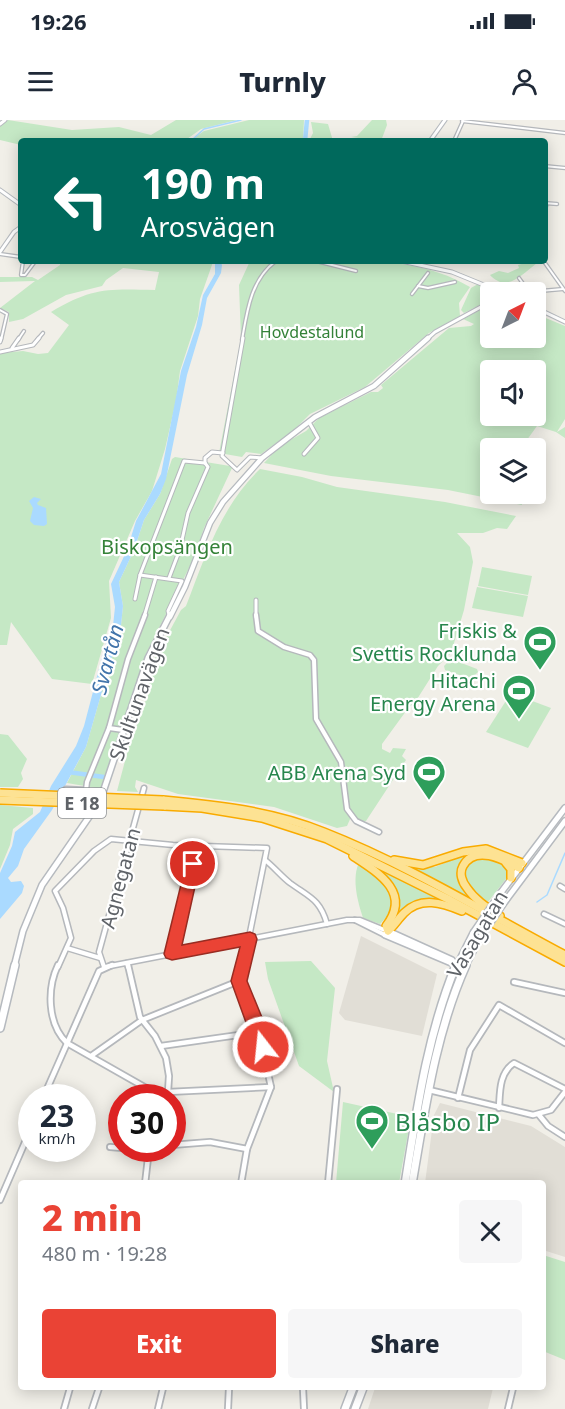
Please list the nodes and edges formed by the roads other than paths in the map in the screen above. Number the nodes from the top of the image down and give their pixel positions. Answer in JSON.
{"nodes":[{"id":1,"x":5,"y":120,"type":"edge"},
{"id":2,"x":445,"y":120,"type":"edge"},
{"id":3,"x":463,"y":121,"type":"edge"},
{"id":4,"x":0,"y":124,"type":"edge"},
{"id":5,"x":565,"y":133,"type":"edge"},
{"id":6,"x":432,"y":138,"type":"edge"},
{"id":7,"x":455,"y":138,"type":"edge"},
{"id":8,"x":548,"y":166,"type":"edge"},
{"id":9,"x":565,"y":168,"type":"edge"},
{"id":10,"x":0,"y":190,"type":"edge"},
{"id":11,"x":18,"y":203,"type":"edge"},
{"id":12,"x":548,"y":203,"type":"edge"},
{"id":13,"x":557,"y":204,"type":"dead end"},
{"id":14,"x":18,"y":229,"type":"edge"},
{"id":15,"x":0,"y":251,"type":"edge"},
{"id":16,"x":18,"y":256,"type":"edge"},
{"id":17,"x":23,"y":264,"type":"edge"},
{"id":18,"x":33,"y":264,"type":"edge"},
{"id":19,"x":272,"y":264,"type":"edge"},
{"id":20,"x":329,"y":264,"type":"edge"},
{"id":21,"x":426,"y":264,"type":"edge"},
{"id":22,"x":428,"y":264,"type":"edge"},
{"id":23,"x":545,"y":264,"type":"edge"},
{"id":24,"x":356,"y":270,"type":"dead end"},
{"id":25,"x":428,"y":273,"type":"dead end"},
{"id":26,"x":519,"y":278,"type":"dead end"},
{"id":27,"x":455,"y":282,"type":"dead end"},
{"id":28,"x":483,"y":282,"type":"edge"},
{"id":29,"x":522,"y":282,"type":"edge"},
{"id":30,"x":480,"y":283,"type":"edge"},
{"id":31,"x":418,"y":286,"type":"junction"},
{"id":32,"x":564,"y":290,"type":"edge"},
{"id":33,"x":546,"y":291,"type":"edge"},
{"id":34,"x":412,"y":294,"type":"dead end"},
{"id":35,"x":480,"y":307,"type":"edge"},
{"id":36,"x":0,"y":310,"type":"edge"},
{"id":37,"x":546,"y":312,"type":"edge"},
{"id":38,"x":565,"y":323,"type":"edge"},
{"id":39,"x":24,"y":331,"type":"dead end"},
{"id":40,"x":43,"y":333,"type":"dead end"},
{"id":41,"x":0,"y":342,"type":"edge"},
{"id":42,"x":12,"y":348,"type":"junction"},
{"id":43,"x":0,"y":352,"type":"edge"},
{"id":44,"x":309,"y":422,"type":"junction"},
{"id":45,"x":223,"y":453,"type":"junction"},
{"id":46,"x":304,"y":453,"type":"dead end"},
{"id":47,"x":262,"y":458,"type":"junction"},
{"id":48,"x":205,"y":463,"type":"junction"},
{"id":49,"x":140,"y":575,"type":"junction"},
{"id":50,"x":156,"y":577,"type":"junction"},
{"id":51,"x":169,"y":578,"type":"junction"},
{"id":52,"x":135,"y":598,"type":"dead end"},
{"id":53,"x":256,"y":600,"type":"dead end"},
{"id":54,"x":169,"y":615,"type":"junction"},
{"id":55,"x":109,"y":728,"type":"junction"},
{"id":56,"x":124,"y":730,"type":"junction"},
{"id":57,"x":144,"y":788,"type":"dead end"},
{"id":58,"x":66,"y":789,"type":"dead end"},
{"id":59,"x":0,"y":793,"type":"edge"},
{"id":60,"x":0,"y":800,"type":"edge"},
{"id":61,"x":164,"y":803,"type":"junction"},
{"id":62,"x":565,"y":808,"type":"edge"},
{"id":63,"x":565,"y":821,"type":"edge"},
{"id":64,"x":379,"y":831,"type":"dead end"},
{"id":65,"x":130,"y":840,"type":"junction"},
{"id":66,"x":197,"y":846,"type":"junction"},
{"id":67,"x":357,"y":850,"type":"junction"},
{"id":68,"x":370,"y":857,"type":"junction"},
{"id":69,"x":502,"y":859,"type":"junction"},
{"id":70,"x":265,"y":860,"type":"junction"},
{"id":71,"x":524,"y":866,"type":"junction"},
{"id":72,"x":511,"y":878,"type":"junction"},
{"id":73,"x":560,"y":886,"type":"dead end"},
{"id":74,"x":565,"y":889,"type":"edge"},
{"id":75,"x":544,"y":914,"type":"dead end"},
{"id":76,"x":327,"y":924,"type":"junction"},
{"id":77,"x":565,"y":924,"type":"edge"},
{"id":78,"x":510,"y":925,"type":"junction"},
{"id":79,"x":496,"y":926,"type":"junction"},
{"id":80,"x":386,"y":933,"type":"junction"},
{"id":81,"x":250,"y":939,"type":"junction"},
{"id":82,"x":67,"y":948,"type":"junction"},
{"id":83,"x":464,"y":948,"type":"junction"},
{"id":84,"x":172,"y":954,"type":"junction"},
{"id":85,"x":565,"y":955,"type":"edge"},
{"id":86,"x":440,"y":957,"type":"junction"},
{"id":87,"x":100,"y":958,"type":"junction"},
{"id":88,"x":565,"y":962,"type":"edge"},
{"id":89,"x":127,"y":963,"type":"junction"},
{"id":90,"x":459,"y":967,"type":"junction"},
{"id":91,"x":104,"y":968,"type":"junction"},
{"id":92,"x":451,"y":975,"type":"junction"},
{"id":93,"x":239,"y":981,"type":"junction"},
{"id":94,"x":514,"y":982,"type":"dead end"},
{"id":95,"x":565,"y":993,"type":"edge"},
{"id":96,"x":142,"y":1020,"type":"junction"},
{"id":97,"x":0,"y":1028,"type":"edge"},
{"id":98,"x":259,"y":1032,"type":"junction"},
{"id":99,"x":67,"y":1043,"type":"junction"},
{"id":100,"x":565,"y":1043,"type":"edge"},
{"id":101,"x":161,"y":1046,"type":"junction"},
{"id":102,"x":91,"y":1056,"type":"junction"},
{"id":103,"x":49,"y":1084,"type":"edge"},
{"id":104,"x":139,"y":1084,"type":"edge"},
{"id":105,"x":168,"y":1084,"type":"edge"},
{"id":106,"x":272,"y":1087,"type":"junction"},
{"id":107,"x":337,"y":1089,"type":"dead end"},
{"id":108,"x":425,"y":1089,"type":"junction"},
{"id":109,"x":565,"y":1090,"type":"edge"},
{"id":110,"x":186,"y":1091,"type":"edge"},
{"id":111,"x":458,"y":1098,"type":"junction"},
{"id":112,"x":499,"y":1108,"type":"junction"},
{"id":113,"x":539,"y":1114,"type":"junction"},
{"id":114,"x":565,"y":1137,"type":"edge"},
{"id":115,"x":186,"y":1144,"type":"edge"},
{"id":116,"x":247,"y":1149,"type":"junction"},
{"id":117,"x":18,"y":1158,"type":"edge"},
{"id":118,"x":148,"y":1162,"type":"edge"},
{"id":119,"x":145,"y":1180,"type":"edge"},
{"id":120,"x":242,"y":1180,"type":"edge"},
{"id":121,"x":328,"y":1180,"type":"edge"},
{"id":122,"x":406,"y":1180,"type":"edge"},
{"id":123,"x":413,"y":1180,"type":"edge"},
{"id":124,"x":0,"y":1200,"type":"edge"},
{"id":125,"x":69,"y":1390,"type":"edge"},
{"id":126,"x":98,"y":1390,"type":"edge"},
{"id":127,"x":163,"y":1390,"type":"edge"},
{"id":128,"x":229,"y":1390,"type":"edge"},
{"id":129,"x":303,"y":1390,"type":"edge"},
{"id":130,"x":352,"y":1390,"type":"edge"},
{"id":131,"x":362,"y":1390,"type":"edge"},
{"id":132,"x":513,"y":1390,"type":"edge"},
{"id":133,"x":64,"y":1409,"type":"edge"},
{"id":134,"x":92,"y":1409,"type":"edge"},
{"id":135,"x":158,"y":1409,"type":"edge"},
{"id":136,"x":228,"y":1409,"type":"edge"},
{"id":137,"x":304,"y":1409,"type":"edge"},
{"id":138,"x":345,"y":1409,"type":"edge"},
{"id":139,"x":355,"y":1409,"type":"edge"},
{"id":140,"x":508,"y":1409,"type":"edge"}],
"edges":[{"from":1,"to":4,"type":"street"},
{"from":2,"to":6,"type":"street"},
{"from":3,"to":5,"type":"street"},
{"from":3,"to":7,"type":"street"},
{"from":8,"to":9,"type":"street"},
{"from":10,"to":11,"type":"street"},
{"from":12,"to":13,"type":"street"},
{"from":14,"to":15,"type":"street"},
{"from":15,"to":16,"type":"street"},
{"from":17,"to":18,"type":"street"},
{"from":19,"to":45,"type":"street"},
{"from":20,"to":24,"type":"street"},
{"from":21,"to":30,"type":"street"},
{"from":22,"to":28,"type":"street"},
{"from":23,"to":32,"type":"street"},
{"from":25,"to":31,"type":"street"},
{"from":26,"to":29,"type":"street"},
{"from":27,"to":31,"type":"street"},
{"from":31,"to":34,"type":"street"},
{"from":32,"to":33,"type":"street"},
{"from":35,"to":44,"type":"street","name":"Skultunavägen"},
{"from":36,"to":41,"type":"street"},
{"from":37,"to":38,"type":"street"},
{"from":39,"to":42,"type":"street"},
{"from":40,"to":42,"type":"street"},
{"from":42,"to":43,"type":"street"},
{"from":44,"to":46,"type":"street"},
{"from":44,"to":47,"type":"street","name":"Skultunavägen"},
{"from":45,"to":47,"type":"street"},
{"from":45,"to":48,"type":"street"},
{"from":47,"to":54,"type":"street","name":"Skultunavägen"},
{"from":48,"to":49,"type":"street"},
{"from":48,"to":51,"type":"street"},
{"from":49,"to":50,"type":"street"},
{"from":49,"to":52,"type":"street"},
{"from":50,"to":51,"type":"street"},
{"from":50,"to":55,"type":"street"},
{"from":51,"to":54,"type":"street"},
{"from":53,"to":64,"type":"street"},
{"from":54,"to":56,"type":"street","name":"Skultunavägen"},
{"from":55,"to":56,"type":"street"},
{"from":55,"to":58,"type":"street"},
{"from":56,"to":97,"type":"street","name":"Skultunavägen"},
{"from":57,"to":65,"type":"street","name":"Agnegatan"},
{"from":59,"to":61,"type":"highway","number":"E 18","bridge":true},
{"from":60,"to":61,"type":"highway","number":"E 18","bridge":true},
{"from":61,"to":67,"type":"highway","number":"E 18"},
{"from":61,"to":67,"type":"highway","number":"E 18"},
{"from":62,"to":71,"type":"street","name":"Vasagatan"},
{"from":63,"to":71,"type":"street","name":"Vasagatan"},
{"from":65,"to":66,"type":"street"},
{"from":65,"to":82,"type":"street"},
{"from":65,"to":87,"type":"street","name":"Agnegatan"},
{"from":66,"to":70,"type":"street"},
{"from":66,"to":84,"type":"street"},
{"from":67,"to":68,"type":"highway","number":"E 18"},
{"from":67,"to":68,"type":"highway","number":"E 18"},
{"from":68,"to":71,"type":"highway","number":"E 18"},
{"from":68,"to":78,"type":"highway","number":"E 18"},
{"from":68,"to":79,"type":"highway","number":"E 18"},
{"from":68,"to":80,"type":"highway","number":"E 18"},
{"from":69,"to":71,"type":"highway","number":"E 18"},
{"from":69,"to":72,"type":"highway"},
{"from":69,"to":78,"type":"highway","number":"E 18"},
{"from":70,"to":76,"type":"street"},
{"from":70,"to":81,"type":"street"},
{"from":71,"to":72,"type":"street","name":"Vasagatan"},
{"from":71,"to":90,"type":"street","name":"Vasagatan","bridge":true},
{"from":72,"to":83,"type":"street","name":"Vasagatan","bridge":true},
{"from":73,"to":74,"type":"street"},
{"from":75,"to":77,"type":"street"},
{"from":76,"to":80,"type":"street"},
{"from":76,"to":81,"type":"street"},
{"from":78,"to":85,"type":"highway","number":"E 18"},
{"from":79,"to":80,"type":"highway","number":"E 18"},
{"from":79,"to":88,"type":"highway","number":"E 18"},
{"from":80,"to":86,"type":"street"},
{"from":81,"to":84,"type":"street"},
{"from":81,"to":93,"type":"street"},
{"from":82,"to":87,"type":"street"},
{"from":82,"to":99,"type":"street"},
{"from":83,"to":86,"type":"street"},
{"from":83,"to":90,"type":"street","name":"Vasagatan"},
{"from":84,"to":89,"type":"street"},
{"from":86,"to":90,"type":"street"},
{"from":86,"to":92,"type":"street"},
{"from":87,"to":91,"type":"street"},
{"from":89,"to":91,"type":"street"},
{"from":89,"to":96,"type":"street"},
{"from":90,"to":92,"type":"street","name":"Vasagatan"},
{"from":90,"to":108,"type":"street","name":"Vasagatan"},
{"from":91,"to":99,"type":"street"},
{"from":92,"to":108,"type":"street","name":"Vasagatan"},
{"from":93,"to":96,"type":"street"},
{"from":93,"to":98,"type":"street"},
{"from":94,"to":95,"type":"street"},
{"from":96,"to":101,"type":"street"},
{"from":96,"to":102,"type":"street"},
{"from":98,"to":101,"type":"street"},
{"from":98,"to":106,"type":"street"},
{"from":99,"to":102,"type":"street"},
{"from":99,"to":103,"type":"street"},
{"from":100,"to":111,"type":"street"},
{"from":101,"to":105,"type":"street"},
{"from":102,"to":104,"type":"street"},
{"from":106,"to":110,"type":"street"},
{"from":106,"to":116,"type":"street"},
{"from":107,"to":121,"type":"street"},
{"from":108,"to":111,"type":"street"},
{"from":108,"to":122,"type":"street","name":"Vasagatan"},
{"from":108,"to":123,"type":"street","name":"Vasagatan"},
{"from":109,"to":112,"type":"street"},
{"from":109,"to":113,"type":"street"},
{"from":111,"to":112,"type":"street"},
{"from":112,"to":113,"type":"street"},
{"from":113,"to":114,"type":"street"},
{"from":115,"to":116,"type":"street"},
{"from":116,"to":120,"type":"street"},
{"from":117,"to":124,"type":"street"},
{"from":118,"to":119,"type":"street"},
{"from":125,"to":133,"type":"street"},
{"from":126,"to":134,"type":"street"},
{"from":127,"to":135,"type":"street"},
{"from":128,"to":136,"type":"street"},
{"from":129,"to":137,"type":"street"},
{"from":130,"to":138,"type":"street"},
{"from":131,"to":139,"type":"street"},
{"from":132,"to":140,"type":"street"}]}
